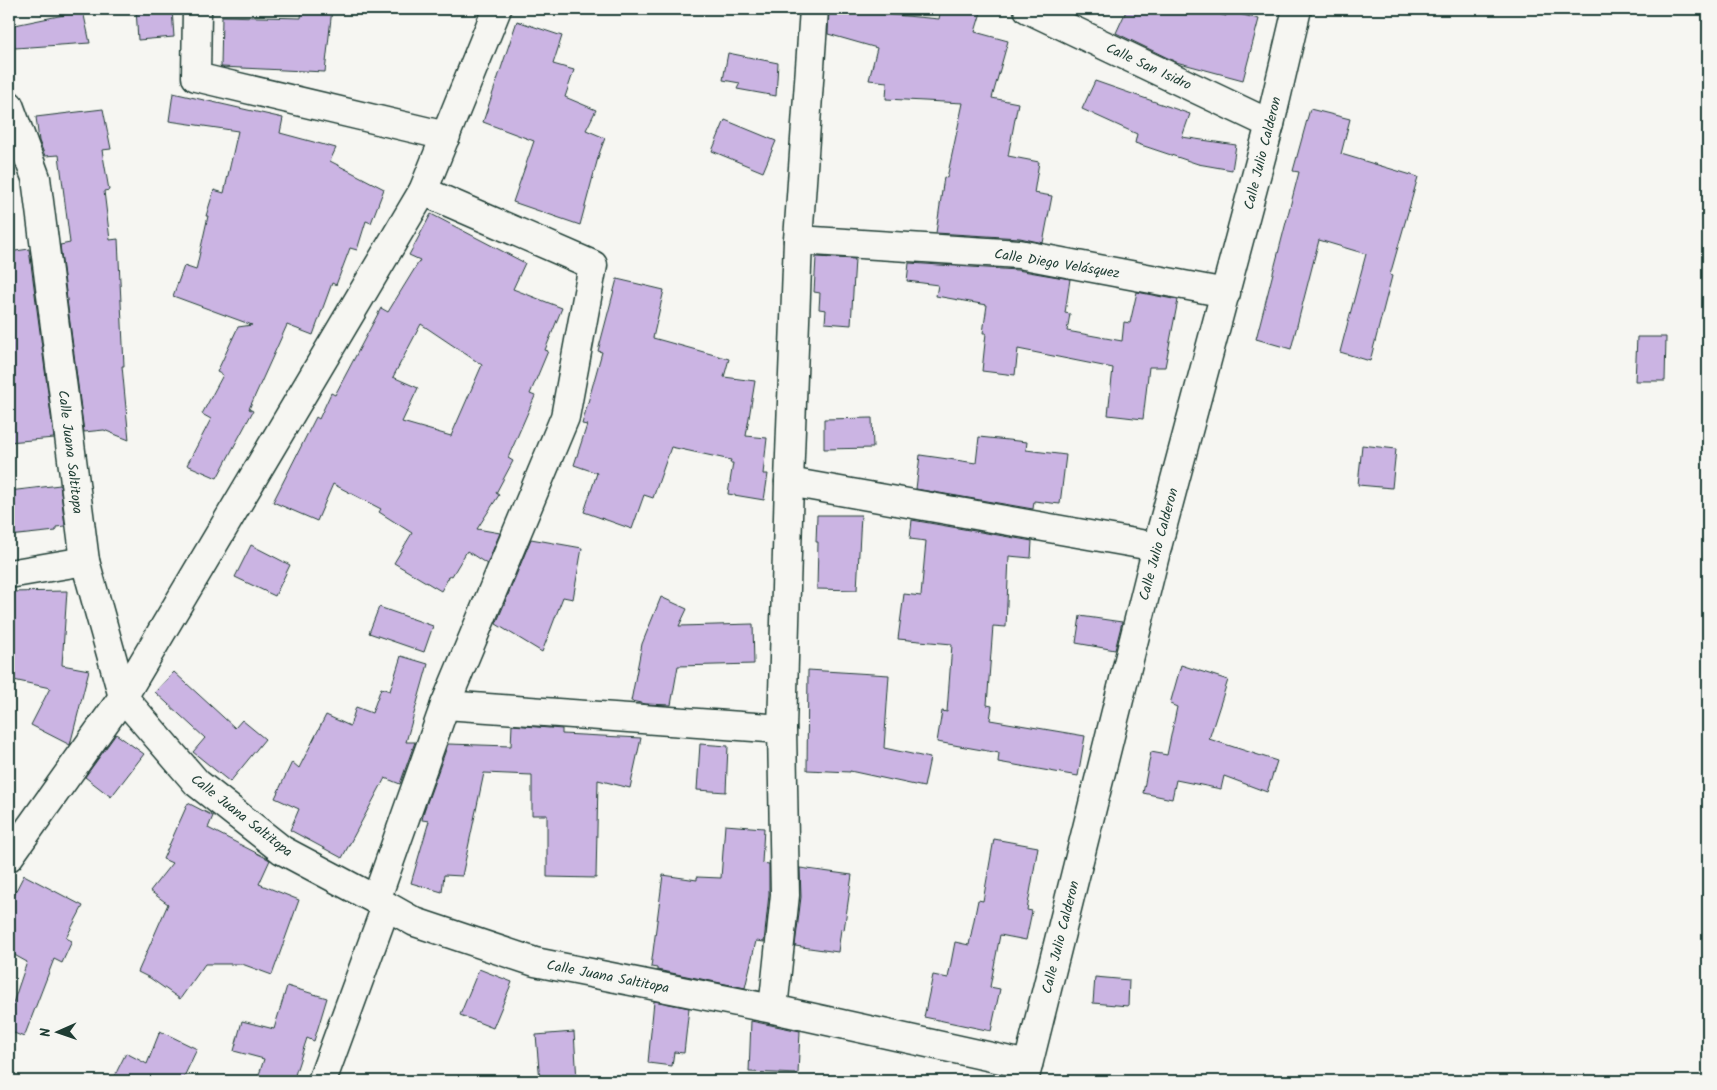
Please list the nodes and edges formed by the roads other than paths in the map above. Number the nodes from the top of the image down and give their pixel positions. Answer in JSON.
{"nodes":[{"id":1,"x":197,"y":9,"type":"edge"},
{"id":2,"x":497,"y":9,"type":"edge"},
{"id":3,"x":814,"y":9,"type":"edge"},
{"id":4,"x":1028,"y":9,"type":"edge"},
{"id":5,"x":1297,"y":9,"type":"edge"},
{"id":6,"x":9,"y":105,"type":"edge"},
{"id":7,"x":1270,"y":124,"type":"junction"},
{"id":8,"x":446,"y":136,"type":"junction"},
{"id":9,"x":424,"y":191,"type":"junction"},
{"id":10,"x":798,"y":240,"type":"junction"},
{"id":11,"x":1226,"y":293,"type":"junction"},
{"id":12,"x":789,"y":482,"type":"junction"},
{"id":13,"x":1157,"y":547,"type":"junction"},
{"id":14,"x":85,"y":561,"type":"junction"},
{"id":15,"x":9,"y":574,"type":"edge"},
{"id":16,"x":123,"y":697,"type":"junction"},
{"id":17,"x":445,"y":705,"type":"junction"},
{"id":18,"x":782,"y":729,"type":"junction"},
{"id":19,"x":9,"y":857,"type":"edge"},
{"id":20,"x":381,"y":903,"type":"junction"},
{"id":21,"x":772,"y":1009,"type":"junction"},
{"id":22,"x":1027,"y":1077,"type":"edge"},
{"id":23,"x":322,"y":1081,"type":"edge"}],
"edges":[{"from":1,"to":8,"type":"street"},
{"from":2,"to":8,"type":"street"},
{"from":3,"to":10,"type":"street"},
{"from":4,"to":7,"type":"street","name":"Calle San Isidro"},
{"from":5,"to":7,"type":"street","name":"Calle Julio Calderon"},
{"from":6,"to":14,"type":"street","name":"Calle Juana Saltitopa"},
{"from":7,"to":11,"type":"street","name":"Calle Julio Calderon"},
{"from":8,"to":9,"type":"street"},
{"from":9,"to":16,"type":"street"},
{"from":9,"to":17,"type":"street"},
{"from":10,"to":11,"type":"street","name":"Calle Diego Velásquez"},
{"from":10,"to":12,"type":"street"},
{"from":11,"to":13,"type":"street","name":"Calle Julio Calderon"},
{"from":12,"to":13,"type":"street"},
{"from":12,"to":18,"type":"street"},
{"from":13,"to":22,"type":"street","name":"Calle Julio Calderon"},
{"from":14,"to":15,"type":"street"},
{"from":14,"to":16,"type":"street","name":"Calle Juana Saltitopa"},
{"from":16,"to":19,"type":"street"},
{"from":16,"to":20,"type":"street","name":"Calle Juana Saltitopa"},
{"from":17,"to":18,"type":"street"},
{"from":17,"to":20,"type":"street"},
{"from":18,"to":21,"type":"street"},
{"from":20,"to":21,"type":"street","name":"Calle Juana Saltitopa"},
{"from":20,"to":23,"type":"street"},
{"from":21,"to":22,"type":"street","name":"Calle Juana Saltitopa"}]}
